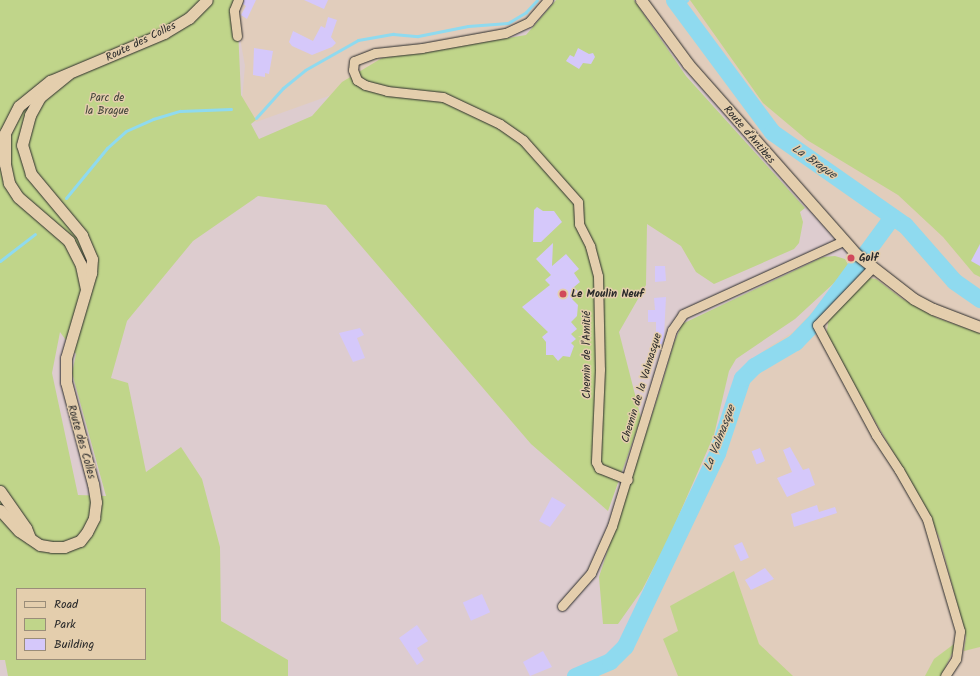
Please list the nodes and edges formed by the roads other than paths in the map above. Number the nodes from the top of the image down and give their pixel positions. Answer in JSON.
{"nodes":[{"id":1,"x":207,"y":0,"type":"edge"},
{"id":2,"x":238,"y":0,"type":"edge"},
{"id":3,"x":548,"y":0,"type":"edge"},
{"id":4,"x":641,"y":0,"type":"edge"},
{"id":5,"x":237,"y":36,"type":"dead end"},
{"id":6,"x":68,"y":74,"type":"junction"},
{"id":7,"x":843,"y":241,"type":"junction"},
{"id":8,"x":869,"y":265,"type":"junction"},
{"id":9,"x":86,"y":290,"type":"junction"},
{"id":10,"x":980,"y":327,"type":"edge"},
{"id":11,"x":628,"y":480,"type":"junction"},
{"id":12,"x":0,"y":491,"type":"edge"},
{"id":13,"x":0,"y":510,"type":"edge"},
{"id":14,"x":30,"y":539,"type":"junction"},
{"id":15,"x":562,"y":606,"type":"dead end"},
{"id":16,"x":945,"y":676,"type":"edge"}],
"edges":[{"from":1,"to":6,"type":"street","name":"Route des Colles"},
{"from":2,"to":5,"type":"street"},
{"from":3,"to":11,"type":"street","name":"Chemin de l'Amitié"},
{"from":4,"to":7,"type":"street","name":"Route d'Antibes"},
{"from":6,"to":9,"type":"street","name":"Route des Colles"},
{"from":6,"to":9,"type":"street","name":"Route des Colles"},
{"from":7,"to":8,"type":"street","name":"Route d'Antibes"},
{"from":7,"to":11,"type":"street","name":"Chemin de la Valmasque"},
{"from":8,"to":10,"type":"street","name":"Route d'Antibes"},
{"from":8,"to":16,"type":"street"},
{"from":9,"to":14,"type":"street","name":"Route des Colles"},
{"from":11,"to":15,"type":"street","name":"Chemin de la Valmasque"},
{"from":12,"to":14,"type":"street"},
{"from":13,"to":14,"type":"street","name":"Route des Colles"}]}
